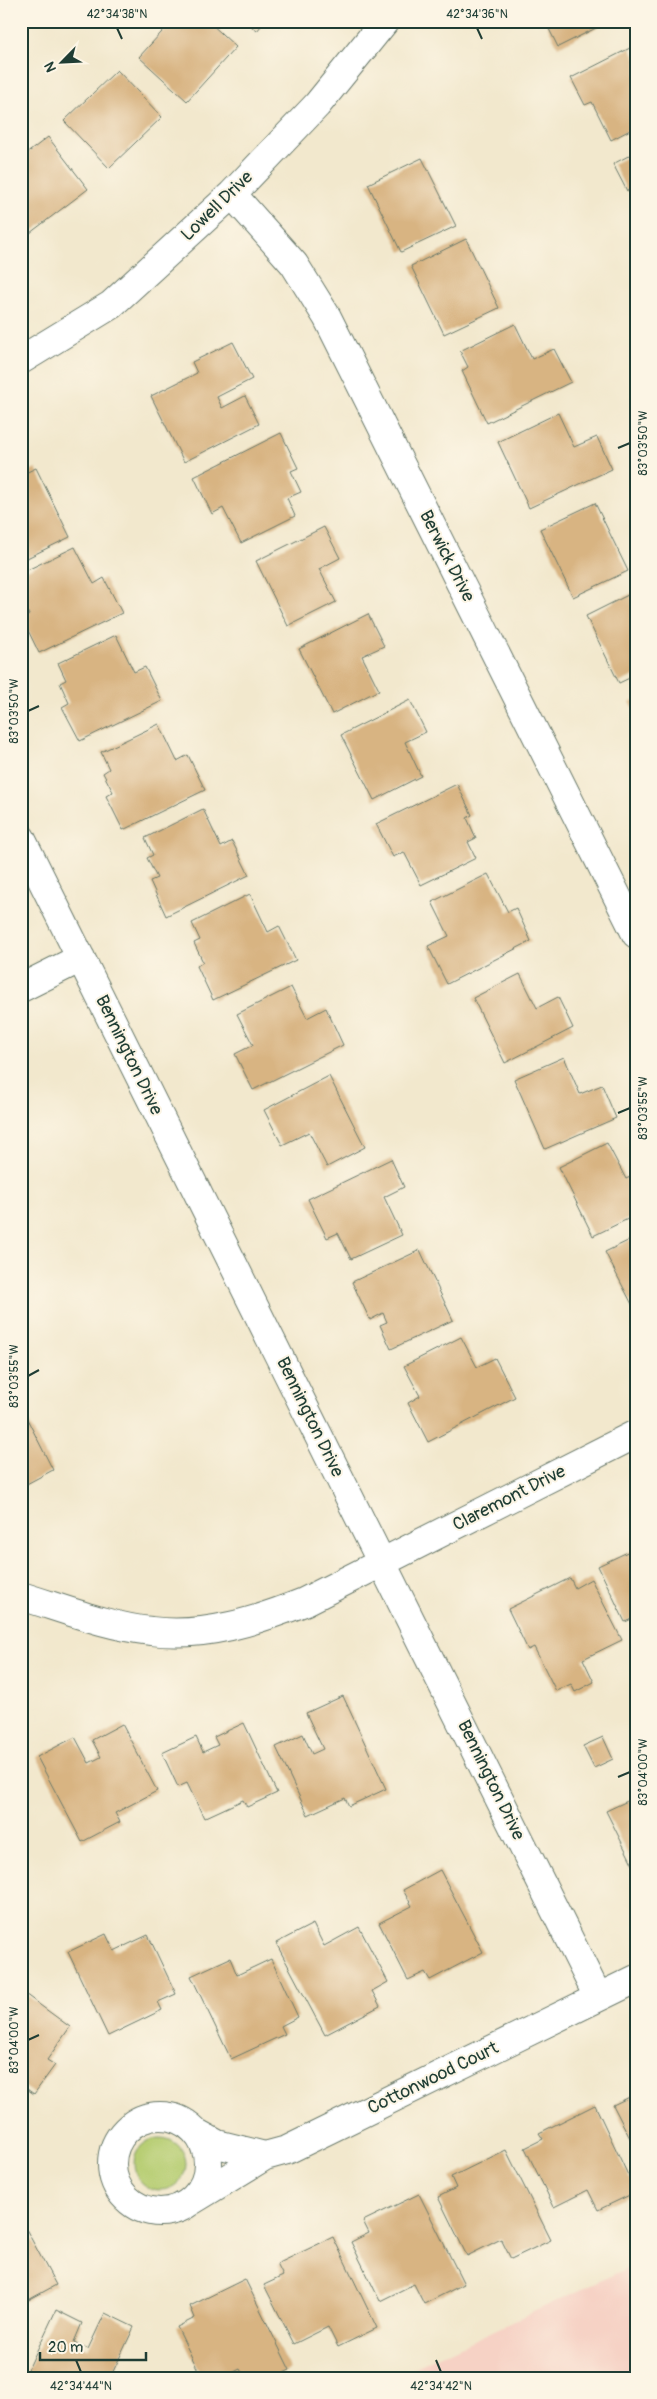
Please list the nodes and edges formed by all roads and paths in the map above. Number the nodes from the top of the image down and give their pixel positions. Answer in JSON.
{"nodes":[{"id":1,"x":385,"y":21,"type":"edge"},
{"id":2,"x":232,"y":194,"type":"junction"},
{"id":3,"x":21,"y":360,"type":"edge"},
{"id":4,"x":21,"y":838,"type":"edge"},
{"id":5,"x":636,"y":934,"type":"edge"},
{"id":6,"x":81,"y":958,"type":"junction"},
{"id":7,"x":21,"y":988,"type":"edge"},
{"id":8,"x":636,"y":1434,"type":"edge"},
{"id":9,"x":382,"y":1562,"type":"junction"},
{"id":10,"x":21,"y":1596,"type":"edge"},
{"id":11,"x":636,"y":1979,"type":"edge"},
{"id":12,"x":598,"y":1996,"type":"junction"},
{"id":13,"x":197,"y":2133,"type":"junction"},
{"id":14,"x":265,"y":2156,"type":"junction"},
{"id":15,"x":188,"y":2203,"type":"junction"}],
"edges":[{"from":1,"to":2,"type":"street","name":"Lowell Drive"},
{"from":2,"to":3,"type":"street","name":"Lowell Drive"},
{"from":2,"to":5,"type":"street","name":"Berwick Drive"},
{"from":4,"to":6,"type":"street","name":"Bennington Drive"},
{"from":6,"to":7,"type":"street"},
{"from":6,"to":9,"type":"street","name":"Bennington Drive"},
{"from":8,"to":9,"type":"street","name":"Claremont Drive"},
{"from":9,"to":10,"type":"street","name":"Claremont Drive"},
{"from":9,"to":12,"type":"street","name":"Bennington Drive"},
{"from":11,"to":12,"type":"street","name":"Cottonwood Court"},
{"from":12,"to":14,"type":"street","name":"Cottonwood Court"},
{"from":13,"to":14,"type":"street","name":"Cottonwood Court"},
{"from":13,"to":15,"type":"street"},
{"from":13,"to":15,"type":"street","name":"Cottonwood Court"},
{"from":14,"to":15,"type":"street","name":"Cottonwood Court"}]}
